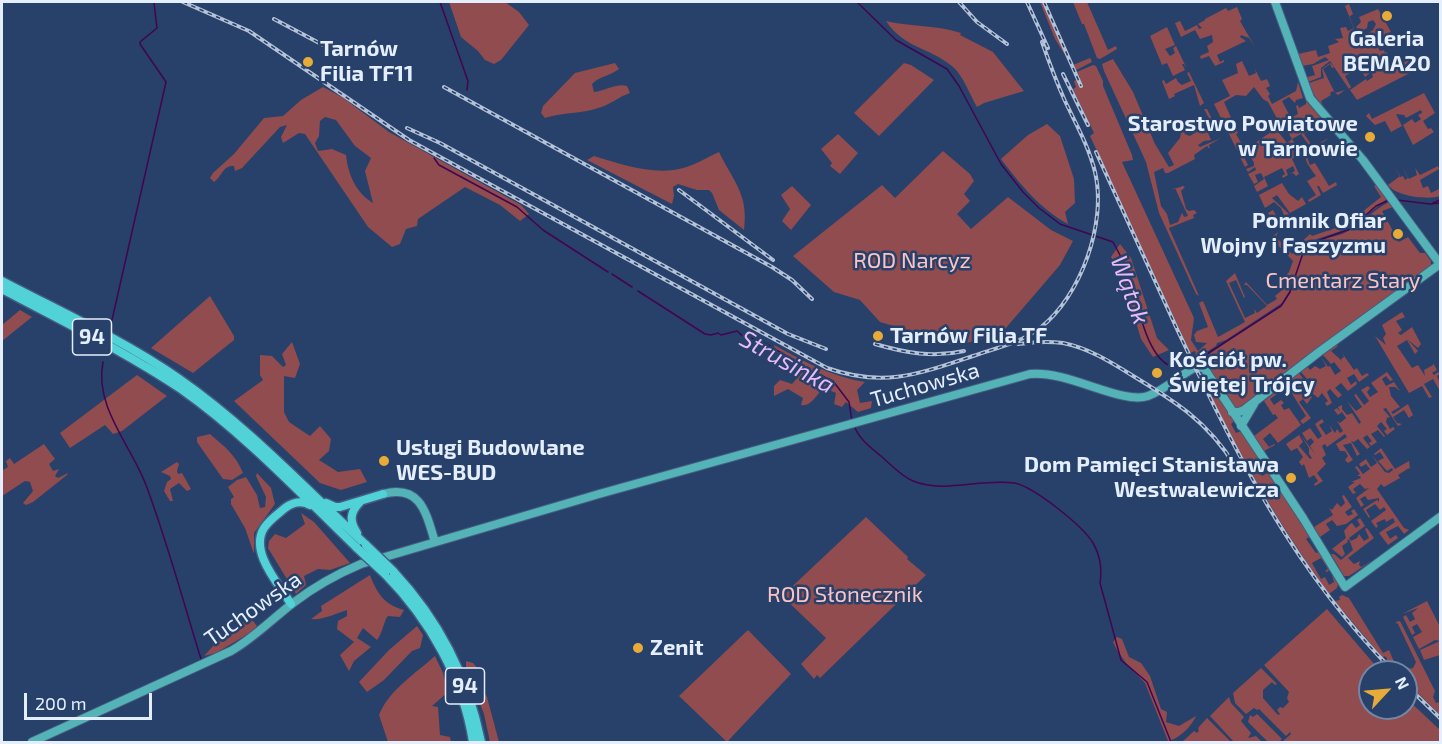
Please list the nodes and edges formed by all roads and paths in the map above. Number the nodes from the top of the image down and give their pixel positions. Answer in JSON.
{"nodes":[{"id":1,"x":1275,"y":2,"type":"edge"},
{"id":2,"x":1440,"y":264,"type":"edge"},
{"id":3,"x":2,"y":281,"type":"edge"},
{"id":4,"x":2,"y":289,"type":"edge"},
{"id":5,"x":1256,"y":400,"type":"junction"},
{"id":6,"x":1232,"y":411,"type":"junction"},
{"id":7,"x":1241,"y":426,"type":"junction"},
{"id":8,"x":277,"y":471,"type":"junction"},
{"id":9,"x":310,"y":492,"type":"junction"},
{"id":10,"x":383,"y":494,"type":"joint"},
{"id":11,"x":360,"y":502,"type":"junction"},
{"id":12,"x":288,"y":506,"type":"junction"},
{"id":13,"x":320,"y":513,"type":"junction"},
{"id":14,"x":1440,"y":517,"type":"edge"},
{"id":15,"x":435,"y":542,"type":"junction"},
{"id":16,"x":362,"y":546,"type":"junction"},
{"id":17,"x":389,"y":572,"type":"junction"},
{"id":18,"x":291,"y":604,"type":"junction"},
{"id":19,"x":32,"y":742,"type":"edge"},
{"id":20,"x":473,"y":742,"type":"edge"},
{"id":21,"x":481,"y":742,"type":"edge"}],
"edges":[{"from":1,"to":2,"type":"street"},
{"from":2,"to":5,"type":"street"},
{"from":3,"to":9,"type":"main road","number":"94"},
{"from":4,"to":8,"type":"main road","number":"94"},
{"from":5,"to":6,"type":"street"},
{"from":5,"to":7,"type":"street"},
{"from":6,"to":7,"type":"street"},
{"from":6,"to":15,"type":"street","name":"Tuchowska"},
{"from":7,"to":14,"type":"street"},
{"from":8,"to":12,"type":"main road"},
{"from":8,"to":13,"type":"main road","number":"94"},
{"from":9,"to":11,"type":"main road"},
{"from":9,"to":16,"type":"main road","number":"94"},
{"from":10,"to":11,"type":"main road"},
{"from":10,"to":15,"type":"street"},
{"from":11,"to":16,"type":"main road"},
{"from":12,"to":13,"type":"main road"},
{"from":12,"to":18,"type":"main road"},
{"from":13,"to":16,"type":"main road","number":"94"},
{"from":15,"to":18,"type":"street","name":"Tuchowska"},
{"from":16,"to":17,"type":"main road","number":"94","bridge":true},
{"from":17,"to":20,"type":"main road","number":"94"},
{"from":17,"to":21,"type":"main road","number":"94"},
{"from":18,"to":19,"type":"street","name":"Tuchowska"}]}
